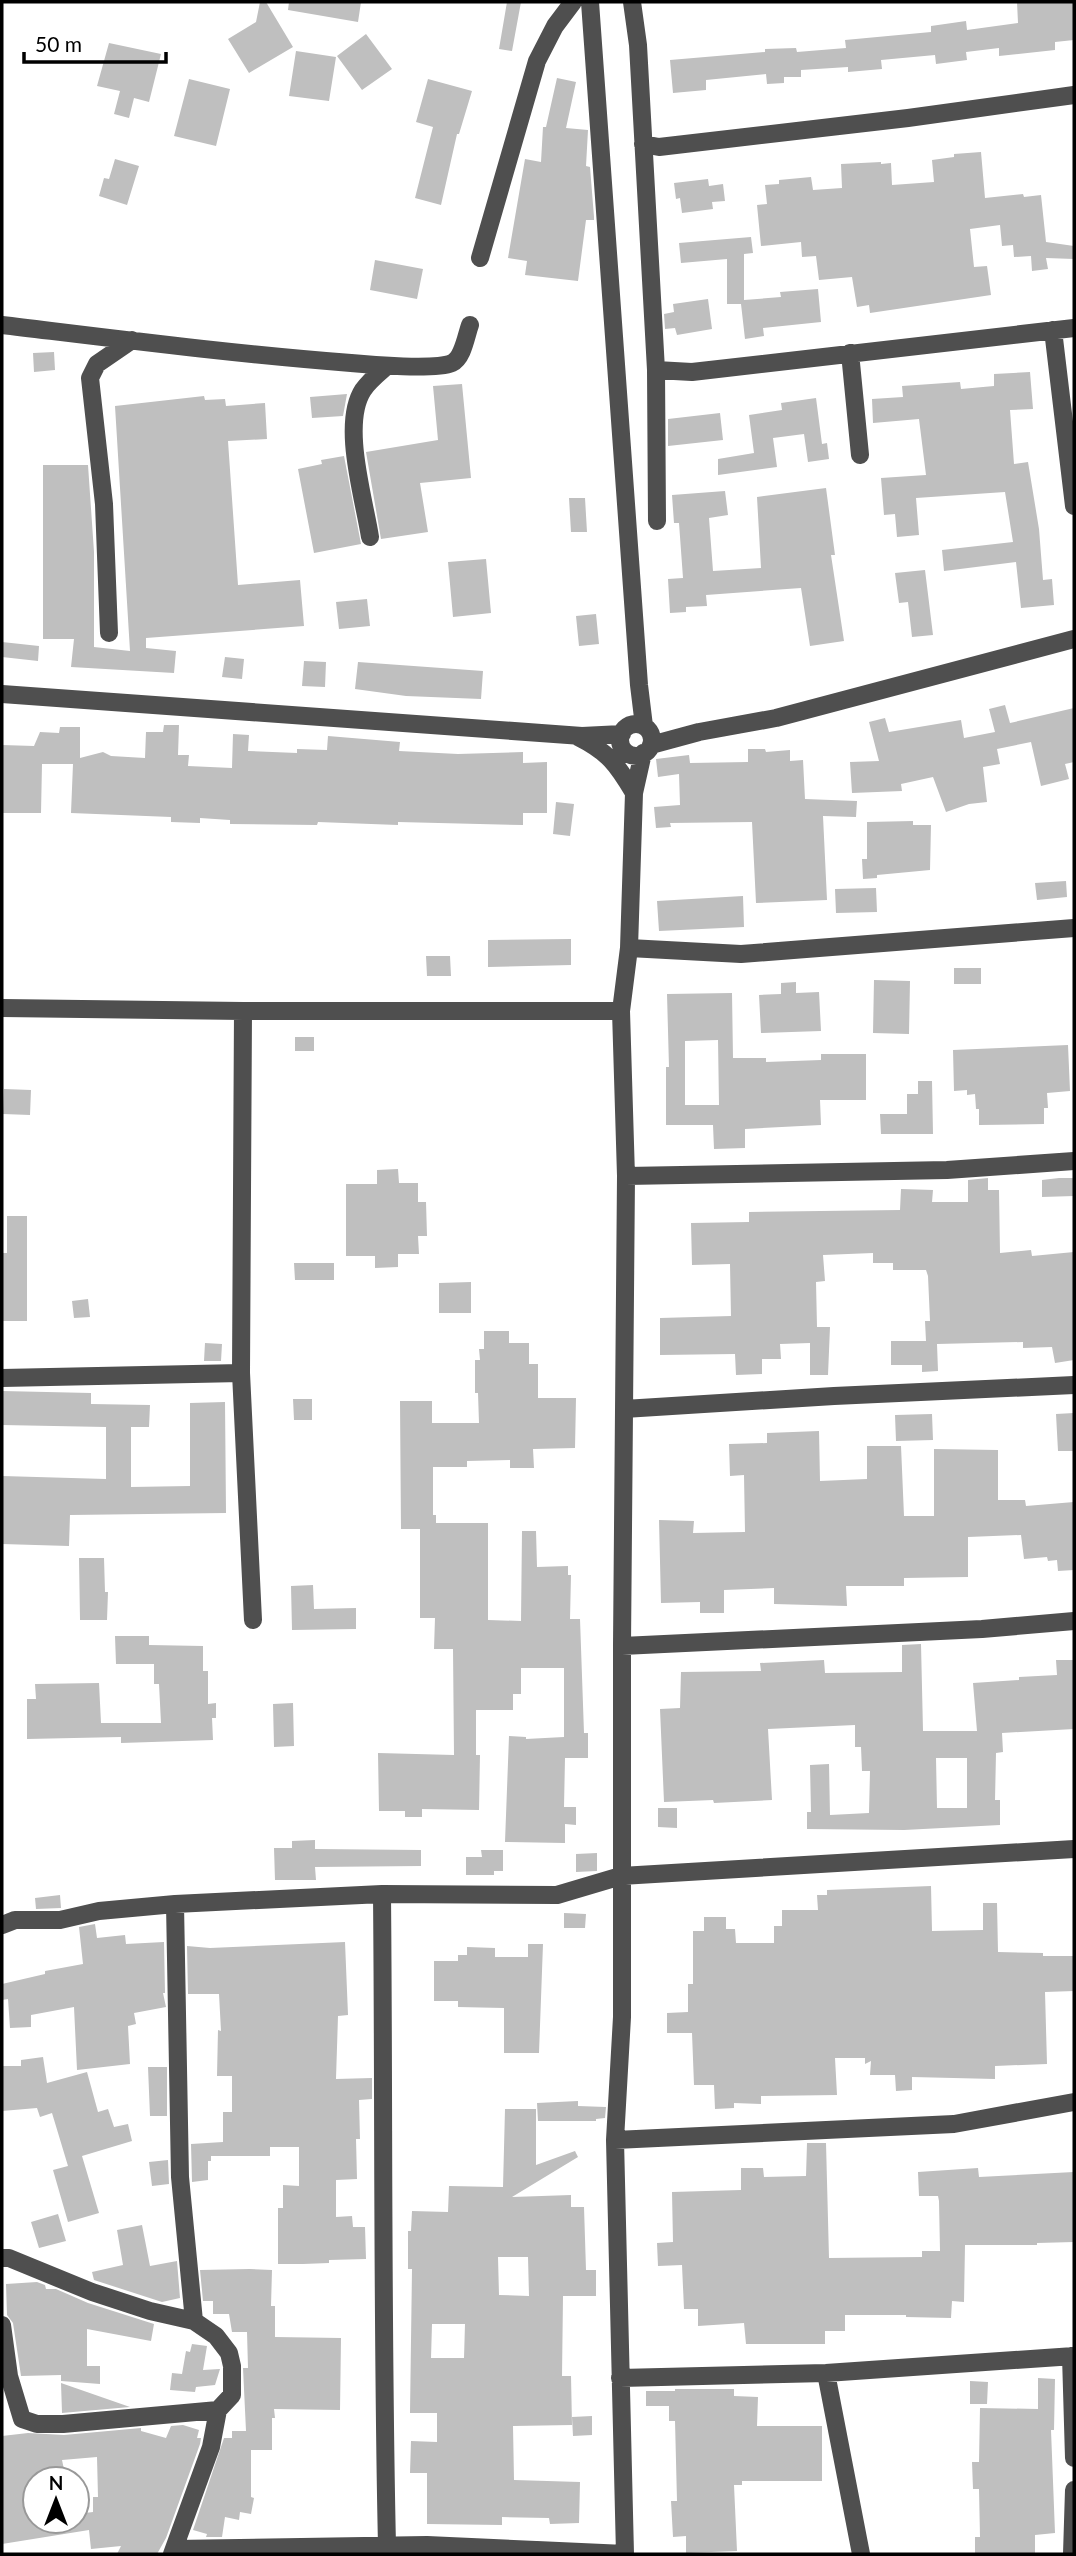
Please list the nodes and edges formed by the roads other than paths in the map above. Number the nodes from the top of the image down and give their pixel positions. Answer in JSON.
{"nodes":[{"id":1,"x":573,"y":2,"type":"edge"},
{"id":2,"x":590,"y":2,"type":"edge"},
{"id":3,"x":632,"y":2,"type":"edge"},
{"id":4,"x":1074,"y":95,"type":"edge"},
{"id":5,"x":643,"y":144,"type":"junction"},
{"id":6,"x":480,"y":258,"type":"dead end"},
{"id":7,"x":2,"y":325,"type":"edge"},
{"id":8,"x":470,"y":325,"type":"dead end"},
{"id":9,"x":1074,"y":328,"type":"edge"},
{"id":10,"x":1053,"y":330,"type":"junction"},
{"id":11,"x":132,"y":340,"type":"junction"},
{"id":12,"x":850,"y":353,"type":"junction"},
{"id":13,"x":387,"y":366,"type":"junction"},
{"id":14,"x":656,"y":370,"type":"junction"},
{"id":15,"x":860,"y":455,"type":"dead end"},
{"id":16,"x":1074,"y":506,"type":"edge"},
{"id":17,"x":657,"y":521,"type":"dead end"},
{"id":18,"x":370,"y":537,"type":"dead end"},
{"id":19,"x":109,"y":633,"type":"dead end"},
{"id":20,"x":1074,"y":639,"type":"edge"},
{"id":21,"x":2,"y":694,"type":"edge"},
{"id":22,"x":578,"y":735,"type":"junction"},
{"id":23,"x":636,"y":739,"type":"junction"},
{"id":24,"x":634,"y":791,"type":"junction"},
{"id":25,"x":1074,"y":928,"type":"edge"},
{"id":26,"x":629,"y":948,"type":"junction"},
{"id":27,"x":2,"y":1008,"type":"edge"},
{"id":28,"x":621,"y":1010,"type":"junction"},
{"id":29,"x":243,"y":1011,"type":"junction"},
{"id":30,"x":1074,"y":1161,"type":"edge"},
{"id":31,"x":626,"y":1177,"type":"junction"},
{"id":32,"x":241,"y":1373,"type":"junction"},
{"id":33,"x":2,"y":1378,"type":"edge"},
{"id":34,"x":1074,"y":1385,"type":"edge"},
{"id":35,"x":624,"y":1409,"type":"junction"},
{"id":36,"x":253,"y":1620,"type":"dead end"},
{"id":37,"x":1074,"y":1621,"type":"edge"},
{"id":38,"x":622,"y":1646,"type":"junction"},
{"id":39,"x":1074,"y":1849,"type":"edge"},
{"id":40,"x":621,"y":1876,"type":"junction"},
{"id":41,"x":382,"y":1894,"type":"junction"},
{"id":42,"x":175,"y":1904,"type":"junction"},
{"id":43,"x":2,"y":1924,"type":"edge"},
{"id":44,"x":1074,"y":2102,"type":"edge"},
{"id":45,"x":615,"y":2140,"type":"junction"},
{"id":46,"x":2,"y":2258,"type":"edge"},
{"id":47,"x":194,"y":2320,"type":"junction"},
{"id":48,"x":2,"y":2325,"type":"edge"},
{"id":49,"x":1073,"y":2356,"type":"edge"},
{"id":50,"x":826,"y":2373,"type":"junction"},
{"id":51,"x":620,"y":2378,"type":"junction"},
{"id":52,"x":218,"y":2410,"type":"junction"},
{"id":53,"x":1074,"y":2458,"type":"edge"},
{"id":54,"x":1074,"y":2490,"type":"edge"},
{"id":55,"x":387,"y":2545,"type":"junction"},
{"id":56,"x":174,"y":2552,"type":"edge"},
{"id":57,"x":625,"y":2554,"type":"edge"},
{"id":58,"x":861,"y":2554,"type":"edge"},
{"id":59,"x":1072,"y":2554,"type":"edge"}],
"edges":[{"from":1,"to":6,"type":"street"},
{"from":2,"to":23,"type":"street"},
{"from":3,"to":5,"type":"street"},
{"from":4,"to":5,"type":"street"},
{"from":5,"to":14,"type":"street"},
{"from":7,"to":11,"type":"street"},
{"from":8,"to":13,"type":"street"},
{"from":9,"to":10,"type":"street"},
{"from":10,"to":12,"type":"street"},
{"from":10,"to":16,"type":"street"},
{"from":11,"to":13,"type":"street"},
{"from":11,"to":19,"type":"street"},
{"from":12,"to":14,"type":"street"},
{"from":12,"to":15,"type":"street"},
{"from":13,"to":18,"type":"street"},
{"from":14,"to":17,"type":"street"},
{"from":20,"to":23,"type":"street"},
{"from":21,"to":22,"type":"street"},
{"from":22,"to":23,"type":"street"},
{"from":22,"to":24,"type":"street"},
{"from":23,"to":24,"type":"street"},
{"from":24,"to":26,"type":"street"},
{"from":25,"to":26,"type":"street"},
{"from":26,"to":28,"type":"street"},
{"from":27,"to":29,"type":"street"},
{"from":28,"to":29,"type":"street"},
{"from":28,"to":31,"type":"street"},
{"from":29,"to":32,"type":"street"},
{"from":30,"to":31,"type":"street"},
{"from":31,"to":35,"type":"street"},
{"from":32,"to":33,"type":"street"},
{"from":32,"to":36,"type":"street"},
{"from":34,"to":35,"type":"street"},
{"from":35,"to":38,"type":"street"},
{"from":37,"to":38,"type":"street"},
{"from":38,"to":40,"type":"street"},
{"from":39,"to":40,"type":"street"},
{"from":40,"to":41,"type":"street"},
{"from":40,"to":45,"type":"street"},
{"from":41,"to":42,"type":"street"},
{"from":41,"to":55,"type":"street"},
{"from":42,"to":43,"type":"street"},
{"from":42,"to":47,"type":"street"},
{"from":44,"to":45,"type":"street"},
{"from":45,"to":51,"type":"street"},
{"from":46,"to":47,"type":"street"},
{"from":47,"to":52,"type":"street"},
{"from":48,"to":52,"type":"street"},
{"from":49,"to":50,"type":"street"},
{"from":49,"to":53,"type":"street"},
{"from":50,"to":51,"type":"street"},
{"from":50,"to":58,"type":"street"},
{"from":51,"to":57,"type":"street"},
{"from":52,"to":56,"type":"street"},
{"from":54,"to":59,"type":"street"},
{"from":55,"to":56,"type":"street"},
{"from":55,"to":57,"type":"street"}]}
